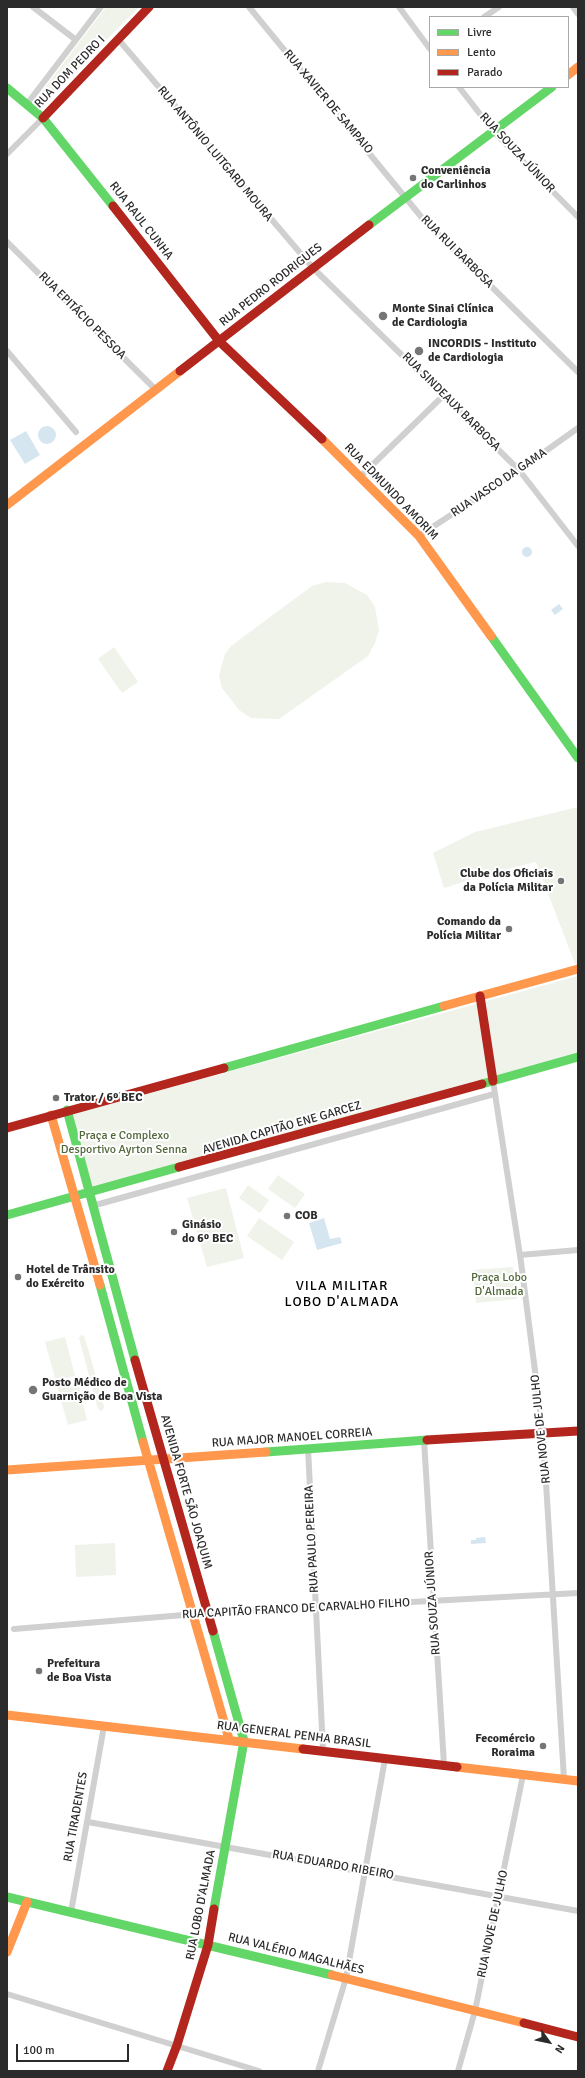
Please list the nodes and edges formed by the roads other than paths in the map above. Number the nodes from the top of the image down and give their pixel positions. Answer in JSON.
{"nodes":[{"id":1,"x":33,"y":7,"type":"edge"},
{"id":2,"x":101,"y":7,"type":"edge"},
{"id":3,"x":149,"y":7,"type":"edge"},
{"id":4,"x":249,"y":7,"type":"edge"},
{"id":5,"x":399,"y":7,"type":"edge"},
{"id":6,"x":499,"y":7,"type":"edge"},
{"id":7,"x":573,"y":7,"type":"edge"},
{"id":8,"x":578,"y":14,"type":"edge"},
{"id":9,"x":486,"y":16,"type":"edge"},
{"id":10,"x":118,"y":39,"type":"junction"},
{"id":11,"x":76,"y":40,"type":"junction"},
{"id":12,"x":429,"y":48,"type":"edge"},
{"id":13,"x":578,"y":67,"type":"edge"},
{"id":14,"x":569,"y":74,"type":"edge"},
{"id":15,"x":7,"y":88,"type":"edge"},
{"id":16,"x":460,"y":88,"type":"edge"},
{"id":17,"x":551,"y":88,"type":"edge"},
{"id":18,"x":27,"y":104,"type":"junction"},
{"id":19,"x":43,"y":118,"type":"junction"},
{"id":20,"x":494,"y":132,"type":"junction"},
{"id":21,"x":7,"y":154,"type":"edge"},
{"id":22,"x":406,"y":198,"type":"junction"},
{"id":23,"x":578,"y":217,"type":"edge"},
{"id":24,"x":7,"y":242,"type":"edge"},
{"id":25,"x":313,"y":268,"type":"junction"},
{"id":26,"x":219,"y":341,"type":"junction"},
{"id":27,"x":7,"y":351,"type":"edge"},
{"id":28,"x":578,"y":372,"type":"edge"},
{"id":29,"x":156,"y":390,"type":"junction"},
{"id":30,"x":444,"y":396,"type":"junction"},
{"id":31,"x":578,"y":428,"type":"edge"},
{"id":32,"x":76,"y":432,"type":"dead end"},
{"id":33,"x":519,"y":470,"type":"junction"},
{"id":34,"x":362,"y":476,"type":"junction"},
{"id":35,"x":7,"y":505,"type":"edge"},
{"id":36,"x":419,"y":536,"type":"junction"},
{"id":37,"x":578,"y":546,"type":"edge"},
{"id":38,"x":578,"y":758,"type":"edge"},
{"id":39,"x":578,"y":969,"type":"edge"},
{"id":40,"x":480,"y":996,"type":"junction"},
{"id":41,"x":578,"y":1057,"type":"edge"},
{"id":42,"x":493,"y":1081,"type":"junction"},
{"id":43,"x":494,"y":1094,"type":"junction"},
{"id":44,"x":67,"y":1110,"type":"junction"},
{"id":45,"x":51,"y":1115,"type":"junction"},
{"id":46,"x":7,"y":1128,"type":"edge"},
{"id":47,"x":89,"y":1194,"type":"junction"},
{"id":48,"x":75,"y":1197,"type":"junction"},
{"id":49,"x":92,"y":1206,"type":"junction"},
{"id":50,"x":7,"y":1215,"type":"edge"},
{"id":51,"x":99,"y":1229,"type":"junction"},
{"id":52,"x":85,"y":1232,"type":"junction"},
{"id":53,"x":578,"y":1250,"type":"edge"},
{"id":54,"x":520,"y":1254,"type":"junction"},
{"id":55,"x":132,"y":1347,"type":"junction"},
{"id":56,"x":119,"y":1352,"type":"junction"},
{"id":57,"x":578,"y":1431,"type":"edge"},
{"id":58,"x":543,"y":1433,"type":"junction"},
{"id":59,"x":424,"y":1440,"type":"junction"},
{"id":60,"x":308,"y":1448,"type":"junction"},
{"id":61,"x":165,"y":1460,"type":"junction"},
{"id":62,"x":148,"y":1461,"type":"junction"},
{"id":63,"x":7,"y":1470,"type":"edge"},
{"id":64,"x":578,"y":1593,"type":"edge"},
{"id":65,"x":553,"y":1594,"type":"junction"},
{"id":66,"x":432,"y":1601,"type":"junction"},
{"id":67,"x":315,"y":1608,"type":"junction"},
{"id":68,"x":208,"y":1614,"type":"junction"},
{"id":69,"x":194,"y":1615,"type":"junction"},
{"id":70,"x":14,"y":1629,"type":"dead end"},
{"id":71,"x":7,"y":1715,"type":"edge"},
{"id":72,"x":104,"y":1726,"type":"junction"},
{"id":73,"x":229,"y":1739,"type":"junction"},
{"id":74,"x":244,"y":1741,"type":"junction"},
{"id":75,"x":322,"y":1750,"type":"junction"},
{"id":76,"x":385,"y":1759,"type":"junction"},
{"id":77,"x":444,"y":1765,"type":"junction"},
{"id":78,"x":523,"y":1775,"type":"junction"},
{"id":79,"x":564,"y":1779,"type":"junction"},
{"id":80,"x":578,"y":1781,"type":"edge"},
{"id":81,"x":88,"y":1822,"type":"junction"},
{"id":82,"x":225,"y":1846,"type":"junction"},
{"id":83,"x":366,"y":1871,"type":"junction"},
{"id":84,"x":498,"y":1896,"type":"junction"},
{"id":85,"x":7,"y":1897,"type":"edge"},
{"id":86,"x":27,"y":1902,"type":"junction"},
{"id":87,"x":578,"y":1911,"type":"edge"},
{"id":88,"x":71,"y":1912,"type":"junction"},
{"id":89,"x":208,"y":1945,"type":"junction"},
{"id":90,"x":7,"y":1952,"type":"edge"},
{"id":91,"x":346,"y":1978,"type":"junction"},
{"id":92,"x":7,"y":1994,"type":"edge"},
{"id":93,"x":475,"y":2011,"type":"junction"},
{"id":94,"x":578,"y":2037,"type":"edge"},
{"id":95,"x":177,"y":2045,"type":"junction"},
{"id":96,"x":167,"y":2071,"type":"edge"},
{"id":97,"x":260,"y":2071,"type":"edge"},
{"id":98,"x":318,"y":2071,"type":"edge"},
{"id":99,"x":458,"y":2071,"type":"edge"}],
"edges":[{"from":1,"to":11,"type":"street"},
{"from":2,"to":11,"type":"street"},
{"from":3,"to":10,"type":"street","name":"RUA DOM PEDRO I"},
{"from":4,"to":22,"type":"street","name":"RUA XAVIER DE SAMPAIO"},
{"from":5,"to":12,"type":"street"},
{"from":6,"to":9,"type":"street"},
{"from":7,"to":8,"type":"street"},
{"from":10,"to":19,"type":"street","name":"RUA DOM PEDRO I"},
{"from":10,"to":25,"type":"street","name":"RUA ANTÔNIO LUITGARD MOURA"},
{"from":11,"to":18,"type":"street"},
{"from":13,"to":14,"type":"street"},
{"from":15,"to":18,"type":"street","name":"RUA RAUL CUNHA"},
{"from":16,"to":20,"type":"street","name":"RUA SOUZA JÚNIOR"},
{"from":17,"to":20,"type":"street","name":"RUA PEDRO RODRIGUES"},
{"from":18,"to":19,"type":"street","name":"RUA RAUL CUNHA"},
{"from":19,"to":21,"type":"street","name":"RUA DOM PEDRO I"},
{"from":19,"to":26,"type":"street","name":"RUA RAUL CUNHA"},
{"from":20,"to":22,"type":"street","name":"RUA PEDRO RODRIGUES"},
{"from":20,"to":23,"type":"street","name":"RUA SOUZA JÚNIOR"},
{"from":22,"to":25,"type":"street","name":"RUA PEDRO RODRIGUES"},
{"from":22,"to":28,"type":"street","name":"RUA RUI BARBOSA"},
{"from":24,"to":29,"type":"street","name":"RUA EPITÁCIO PESSOA"},
{"from":25,"to":26,"type":"street","name":"RUA PEDRO RODRIGUES"},
{"from":25,"to":30,"type":"street","name":"RUA SINDEAUX BARBOSA"},
{"from":26,"to":29,"type":"street","name":"RUA PEDRO RODRIGUES"},
{"from":26,"to":34,"type":"street","name":"RUA EDMUNDO AMORIM"},
{"from":27,"to":32,"type":"street"},
{"from":29,"to":35,"type":"street","name":"RUA PEDRO RODRIGUES"},
{"from":30,"to":33,"type":"street","name":"RUA SINDEAUX BARBOSA"},
{"from":30,"to":34,"type":"street"},
{"from":31,"to":33,"type":"street","name":"RUA VASCO DA GAMA"},
{"from":33,"to":36,"type":"street","name":"RUA VASCO DA GAMA"},
{"from":33,"to":37,"type":"street","name":"RUA SINDEAUX BARBOSA"},
{"from":34,"to":36,"type":"street","name":"RUA EDMUNDO AMORIM"},
{"from":36,"to":38,"type":"street","name":"RUA EDMUNDO AMORIM"},
{"from":39,"to":40,"type":"street"},
{"from":40,"to":42,"type":"street"},
{"from":40,"to":44,"type":"street"},
{"from":41,"to":42,"type":"street","name":"AVENIDA CAPITÃO ENE GARCEZ"},
{"from":42,"to":43,"type":"street","name":"RUA NOVE DE JULHO"},
{"from":42,"to":47,"type":"street","name":"AVENIDA CAPITÃO ENE GARCEZ"},
{"from":43,"to":49,"type":"street","name":"AVENIDA CAPITÃO ENE GARCEZ"},
{"from":43,"to":54,"type":"street","name":"RUA NOVE DE JULHO"},
{"from":44,"to":45,"type":"street"},
{"from":44,"to":47,"type":"street","name":"AVENIDA FORTE SÃO JOAQUIM"},
{"from":45,"to":46,"type":"street"},
{"from":45,"to":48,"type":"street"},
{"from":47,"to":48,"type":"street","name":"AVENIDA CAPITÃO ENE GARCEZ"},
{"from":47,"to":49,"type":"street","name":"AVENIDA FORTE SÃO JOAQUIM"},
{"from":48,"to":50,"type":"street","name":"AVENIDA CAPITÃO ENE GARCEZ"},
{"from":48,"to":52,"type":"street"},
{"from":49,"to":51,"type":"street","name":"AVENIDA FORTE SÃO JOAQUIM"},
{"from":51,"to":52,"type":"street"},
{"from":51,"to":55,"type":"street","name":"AVENIDA FORTE SÃO JOAQUIM"},
{"from":52,"to":56,"type":"street"},
{"from":53,"to":54,"type":"street"},
{"from":54,"to":58,"type":"street","name":"RUA NOVE DE JULHO"},
{"from":55,"to":56,"type":"street"},
{"from":55,"to":61,"type":"street","name":"AVENIDA FORTE SÃO JOAQUIM"},
{"from":56,"to":62,"type":"street"},
{"from":57,"to":58,"type":"street","name":"RUA MAJOR MANOEL CORREIA"},
{"from":58,"to":59,"type":"street","name":"RUA MAJOR MANOEL CORREIA"},
{"from":58,"to":65,"type":"street","name":"RUA NOVE DE JULHO"},
{"from":59,"to":60,"type":"street","name":"RUA MAJOR MANOEL CORREIA"},
{"from":59,"to":66,"type":"street","name":"RUA SOUZA JÚNIOR"},
{"from":60,"to":61,"type":"street","name":"RUA MAJOR MANOEL CORREIA"},
{"from":60,"to":67,"type":"street","name":"RUA PAULO PEREIRA"},
{"from":61,"to":62,"type":"street","name":"RUA MAJOR MANOEL CORREIA"},
{"from":61,"to":68,"type":"street","name":"AVENIDA FORTE SÃO JOAQUIM"},
{"from":62,"to":63,"type":"street","name":"RUA MAJOR MANOEL CORREIA"},
{"from":62,"to":69,"type":"street"},
{"from":64,"to":65,"type":"street","name":"RUA CAPITÃO FRANCO DE CARVALHO FILHO"},
{"from":65,"to":66,"type":"street","name":"RUA CAPITÃO FRANCO DE CARVALHO FILHO"},
{"from":65,"to":79,"type":"street","name":"RUA NOVE DE JULHO"},
{"from":66,"to":67,"type":"street","name":"RUA CAPITÃO FRANCO DE CARVALHO FILHO"},
{"from":66,"to":77,"type":"street","name":"RUA SOUZA JÚNIOR"},
{"from":67,"to":68,"type":"street","name":"RUA CAPITÃO FRANCO DE CARVALHO FILHO"},
{"from":67,"to":75,"type":"street","name":"RUA PAULO PEREIRA"},
{"from":68,"to":69,"type":"street","name":"RUA CAPITÃO FRANCO DE CARVALHO FILHO"},
{"from":68,"to":74,"type":"street","name":"AVENIDA FORTE SÃO JOAQUIM"},
{"from":69,"to":70,"type":"street","name":"RUA CAPITÃO FRANCO DE CARVALHO FILHO"},
{"from":69,"to":73,"type":"street"},
{"from":71,"to":72,"type":"street","name":"RUA GENERAL PENHA BRASIL"},
{"from":72,"to":73,"type":"street","name":"RUA GENERAL PENHA BRASIL"},
{"from":72,"to":81,"type":"street","name":"RUA TIRADENTES"},
{"from":73,"to":74,"type":"street","name":"RUA GENERAL PENHA BRASIL"},
{"from":74,"to":75,"type":"street","name":"RUA GENERAL PENHA BRASIL"},
{"from":74,"to":82,"type":"street","name":"RUA LOBO D'ALMADA"},
{"from":75,"to":76,"type":"street","name":"RUA GENERAL PENHA BRASIL"},
{"from":76,"to":77,"type":"street","name":"RUA GENERAL PENHA BRASIL"},
{"from":76,"to":83,"type":"street"},
{"from":77,"to":78,"type":"street","name":"RUA GENERAL PENHA BRASIL"},
{"from":78,"to":79,"type":"street","name":"RUA GENERAL PENHA BRASIL"},
{"from":78,"to":84,"type":"street","name":"RUA NOVE DE JULHO"},
{"from":79,"to":80,"type":"street","name":"RUA GENERAL PENHA BRASIL"},
{"from":81,"to":82,"type":"street","name":"RUA EDUARDO RIBEIRO"},
{"from":81,"to":88,"type":"street","name":"RUA TIRADENTES"},
{"from":82,"to":83,"type":"street","name":"RUA EDUARDO RIBEIRO"},
{"from":82,"to":89,"type":"street","name":"RUA LOBO D'ALMADA"},
{"from":83,"to":84,"type":"street","name":"RUA EDUARDO RIBEIRO"},
{"from":83,"to":91,"type":"street"},
{"from":84,"to":87,"type":"street","name":"RUA EDUARDO RIBEIRO"},
{"from":84,"to":93,"type":"street","name":"RUA NOVE DE JULHO"},
{"from":85,"to":86,"type":"street","name":"RUA VALÉRIO MAGALHÃES"},
{"from":86,"to":88,"type":"street","name":"RUA VALÉRIO MAGALHÃES"},
{"from":86,"to":90,"type":"street"},
{"from":88,"to":89,"type":"street","name":"RUA VALÉRIO MAGALHÃES"},
{"from":89,"to":91,"type":"street","name":"RUA VALÉRIO MAGALHÃES"},
{"from":89,"to":95,"type":"street","name":"RUA LOBO D'ALMADA"},
{"from":91,"to":93,"type":"street","name":"RUA VALÉRIO MAGALHÃES"},
{"from":91,"to":98,"type":"street"},
{"from":92,"to":95,"type":"street"},
{"from":93,"to":94,"type":"street","name":"RUA VALÉRIO MAGALHÃES"},
{"from":93,"to":99,"type":"street","name":"RUA NOVE DE JULHO"},
{"from":95,"to":96,"type":"street","name":"RUA LOBO D'ALMADA"},
{"from":95,"to":97,"type":"street"}]}
